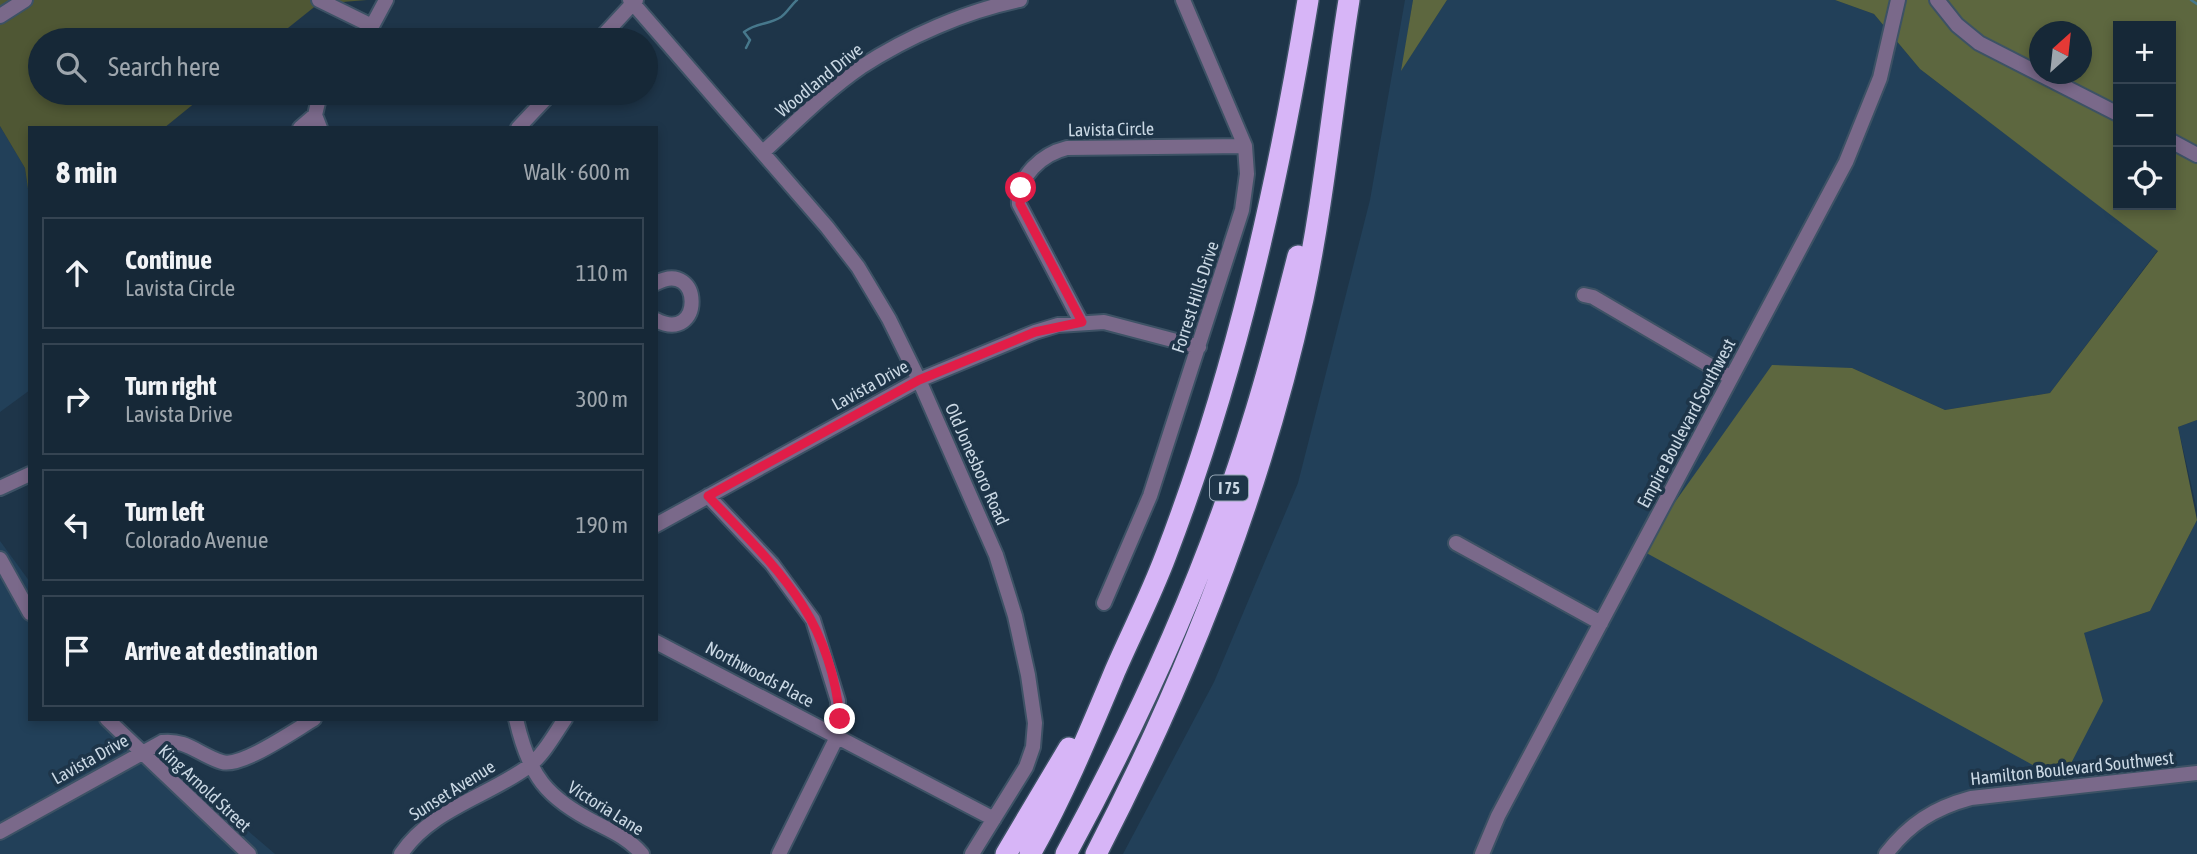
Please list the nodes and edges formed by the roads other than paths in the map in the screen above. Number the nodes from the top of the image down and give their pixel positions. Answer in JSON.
{"nodes":[{"id":1,"x":25,"y":0,"type":"edge"},
{"id":2,"x":318,"y":0,"type":"edge"},
{"id":3,"x":386,"y":0,"type":"edge"},
{"id":4,"x":1020,"y":0,"type":"edge"},
{"id":5,"x":1183,"y":0,"type":"edge"},
{"id":6,"x":1308,"y":0,"type":"edge"},
{"id":7,"x":1349,"y":0,"type":"edge"},
{"id":8,"x":1898,"y":0,"type":"edge"},
{"id":9,"x":1937,"y":0,"type":"edge"},
{"id":10,"x":633,"y":1,"type":"edge"},
{"id":11,"x":0,"y":16,"type":"edge"},
{"id":12,"x":609,"y":28,"type":"edge"},
{"id":13,"x":656,"y":28,"type":"edge"},
{"id":14,"x":658,"y":30,"type":"edge"},
{"id":15,"x":1333,"y":100,"type":"junction"},
{"id":16,"x":540,"y":105,"type":"edge"},
{"id":17,"x":2113,"y":111,"type":"edge"},
{"id":18,"x":520,"y":126,"type":"edge"},
{"id":19,"x":2176,"y":144,"type":"edge"},
{"id":20,"x":1245,"y":146,"type":"junction"},
{"id":21,"x":763,"y":152,"type":"junction"},
{"id":22,"x":2197,"y":155,"type":"edge"},
{"id":23,"x":658,"y":283,"type":"edge"},
{"id":24,"x":1584,"y":295,"type":"dead end"},
{"id":25,"x":658,"y":321,"type":"edge"},
{"id":26,"x":1082,"y":322,"type":"junction"},
{"id":27,"x":1199,"y":347,"type":"junction"},
{"id":28,"x":1731,"y":378,"type":"junction"},
{"id":29,"x":919,"y":380,"type":"junction"},
{"id":30,"x":28,"y":475,"type":"edge"},
{"id":31,"x":2,"y":487,"type":"edge"},
{"id":32,"x":708,"y":496,"type":"junction"},
{"id":33,"x":658,"y":524,"type":"edge"},
{"id":34,"x":1456,"y":543,"type":"dead end"},
{"id":35,"x":0,"y":559,"type":"edge"},
{"id":36,"x":24,"y":590,"type":"edge"},
{"id":37,"x":1104,"y":603,"type":"dead end"},
{"id":38,"x":1601,"y":623,"type":"junction"},
{"id":39,"x":658,"y":643,"type":"edge"},
{"id":40,"x":1117,"y":668,"type":"junction"},
{"id":41,"x":109,"y":721,"type":"edge"},
{"id":42,"x":310,"y":721,"type":"edge"},
{"id":43,"x":517,"y":721,"type":"edge"},
{"id":44,"x":564,"y":721,"type":"edge"},
{"id":45,"x":837,"y":737,"type":"junction"},
{"id":46,"x":140,"y":753,"type":"junction"},
{"id":47,"x":529,"y":766,"type":"junction"},
{"id":48,"x":2197,"y":773,"type":"edge"},
{"id":49,"x":994,"y":819,"type":"junction"},
{"id":50,"x":0,"y":832,"type":"edge"},
{"id":51,"x":249,"y":854,"type":"edge"},
{"id":52,"x":401,"y":854,"type":"edge"},
{"id":53,"x":642,"y":854,"type":"edge"},
{"id":54,"x":779,"y":854,"type":"edge"},
{"id":55,"x":972,"y":854,"type":"edge"},
{"id":56,"x":1006,"y":854,"type":"edge"},
{"id":57,"x":1030,"y":854,"type":"edge"},
{"id":58,"x":1066,"y":854,"type":"edge"},
{"id":59,"x":1096,"y":854,"type":"edge"},
{"id":60,"x":1482,"y":854,"type":"edge"},
{"id":61,"x":1886,"y":854,"type":"edge"}],
"edges":[{"from":1,"to":11,"type":"street"},
{"from":2,"to":3,"type":"street"},
{"from":4,"to":21,"type":"street","name":"Woodland Drive"},
{"from":5,"to":20,"type":"street","name":"Forrest Hills Drive"},
{"from":6,"to":40,"type":"highway","number":"I 75"},
{"from":7,"to":15,"type":"highway","number":"I 75"},
{"from":8,"to":28,"type":"street","name":"Empire Boulevard Southwest"},
{"from":9,"to":17,"type":"street"},
{"from":10,"to":12,"type":"street"},
{"from":10,"to":13,"type":"street","name":"Old Jonesboro Road"},
{"from":14,"to":21,"type":"street","name":"Old Jonesboro Road"},
{"from":15,"to":58,"type":"highway","number":"I 75"},
{"from":15,"to":59,"type":"highway"},
{"from":16,"to":18,"type":"street"},
{"from":19,"to":22,"type":"street"},
{"from":20,"to":26,"type":"street","name":"Lavista Circle"},
{"from":20,"to":27,"type":"street","name":"Forrest Hills Drive"},
{"from":21,"to":29,"type":"street","name":"Old Jonesboro Road"},
{"from":23,"to":25,"type":"street"},
{"from":24,"to":28,"type":"street"},
{"from":26,"to":27,"type":"street","name":"Lavista Drive"},
{"from":26,"to":29,"type":"street","name":"Lavista Drive"},
{"from":27,"to":37,"type":"street","name":"Forrest Hills Drive"},
{"from":28,"to":38,"type":"street","name":"Empire Boulevard Southwest"},
{"from":29,"to":32,"type":"street","name":"Lavista Drive"},
{"from":29,"to":49,"type":"street","name":"Old Jonesboro Road"},
{"from":30,"to":31,"type":"street"},
{"from":32,"to":33,"type":"street","name":"Lavista Drive"},
{"from":32,"to":45,"type":"street"},
{"from":34,"to":38,"type":"street"},
{"from":35,"to":36,"type":"street"},
{"from":38,"to":60,"type":"street","name":"Empire Boulevard Southwest"},
{"from":39,"to":45,"type":"street","name":"Northwoods Place"},
{"from":40,"to":56,"type":"highway"},
{"from":40,"to":57,"type":"highway","number":"I 75"},
{"from":41,"to":46,"type":"street","name":"King Arnold Street"},
{"from":42,"to":46,"type":"street","name":"Lavista Drive"},
{"from":43,"to":47,"type":"street","name":"Victoria Lane"},
{"from":44,"to":47,"type":"street"},
{"from":45,"to":49,"type":"street","name":"Northwoods Place"},
{"from":45,"to":54,"type":"street"},
{"from":46,"to":50,"type":"street","name":"Lavista Drive"},
{"from":46,"to":51,"type":"street","name":"King Arnold Street"},
{"from":47,"to":52,"type":"street","name":"Sunset Avenue"},
{"from":47,"to":53,"type":"street","name":"Victoria Lane"},
{"from":48,"to":61,"type":"street","name":"Hamilton Boulevard Southwest"},
{"from":49,"to":55,"type":"street","name":"Old Jonesboro Road"}]}
